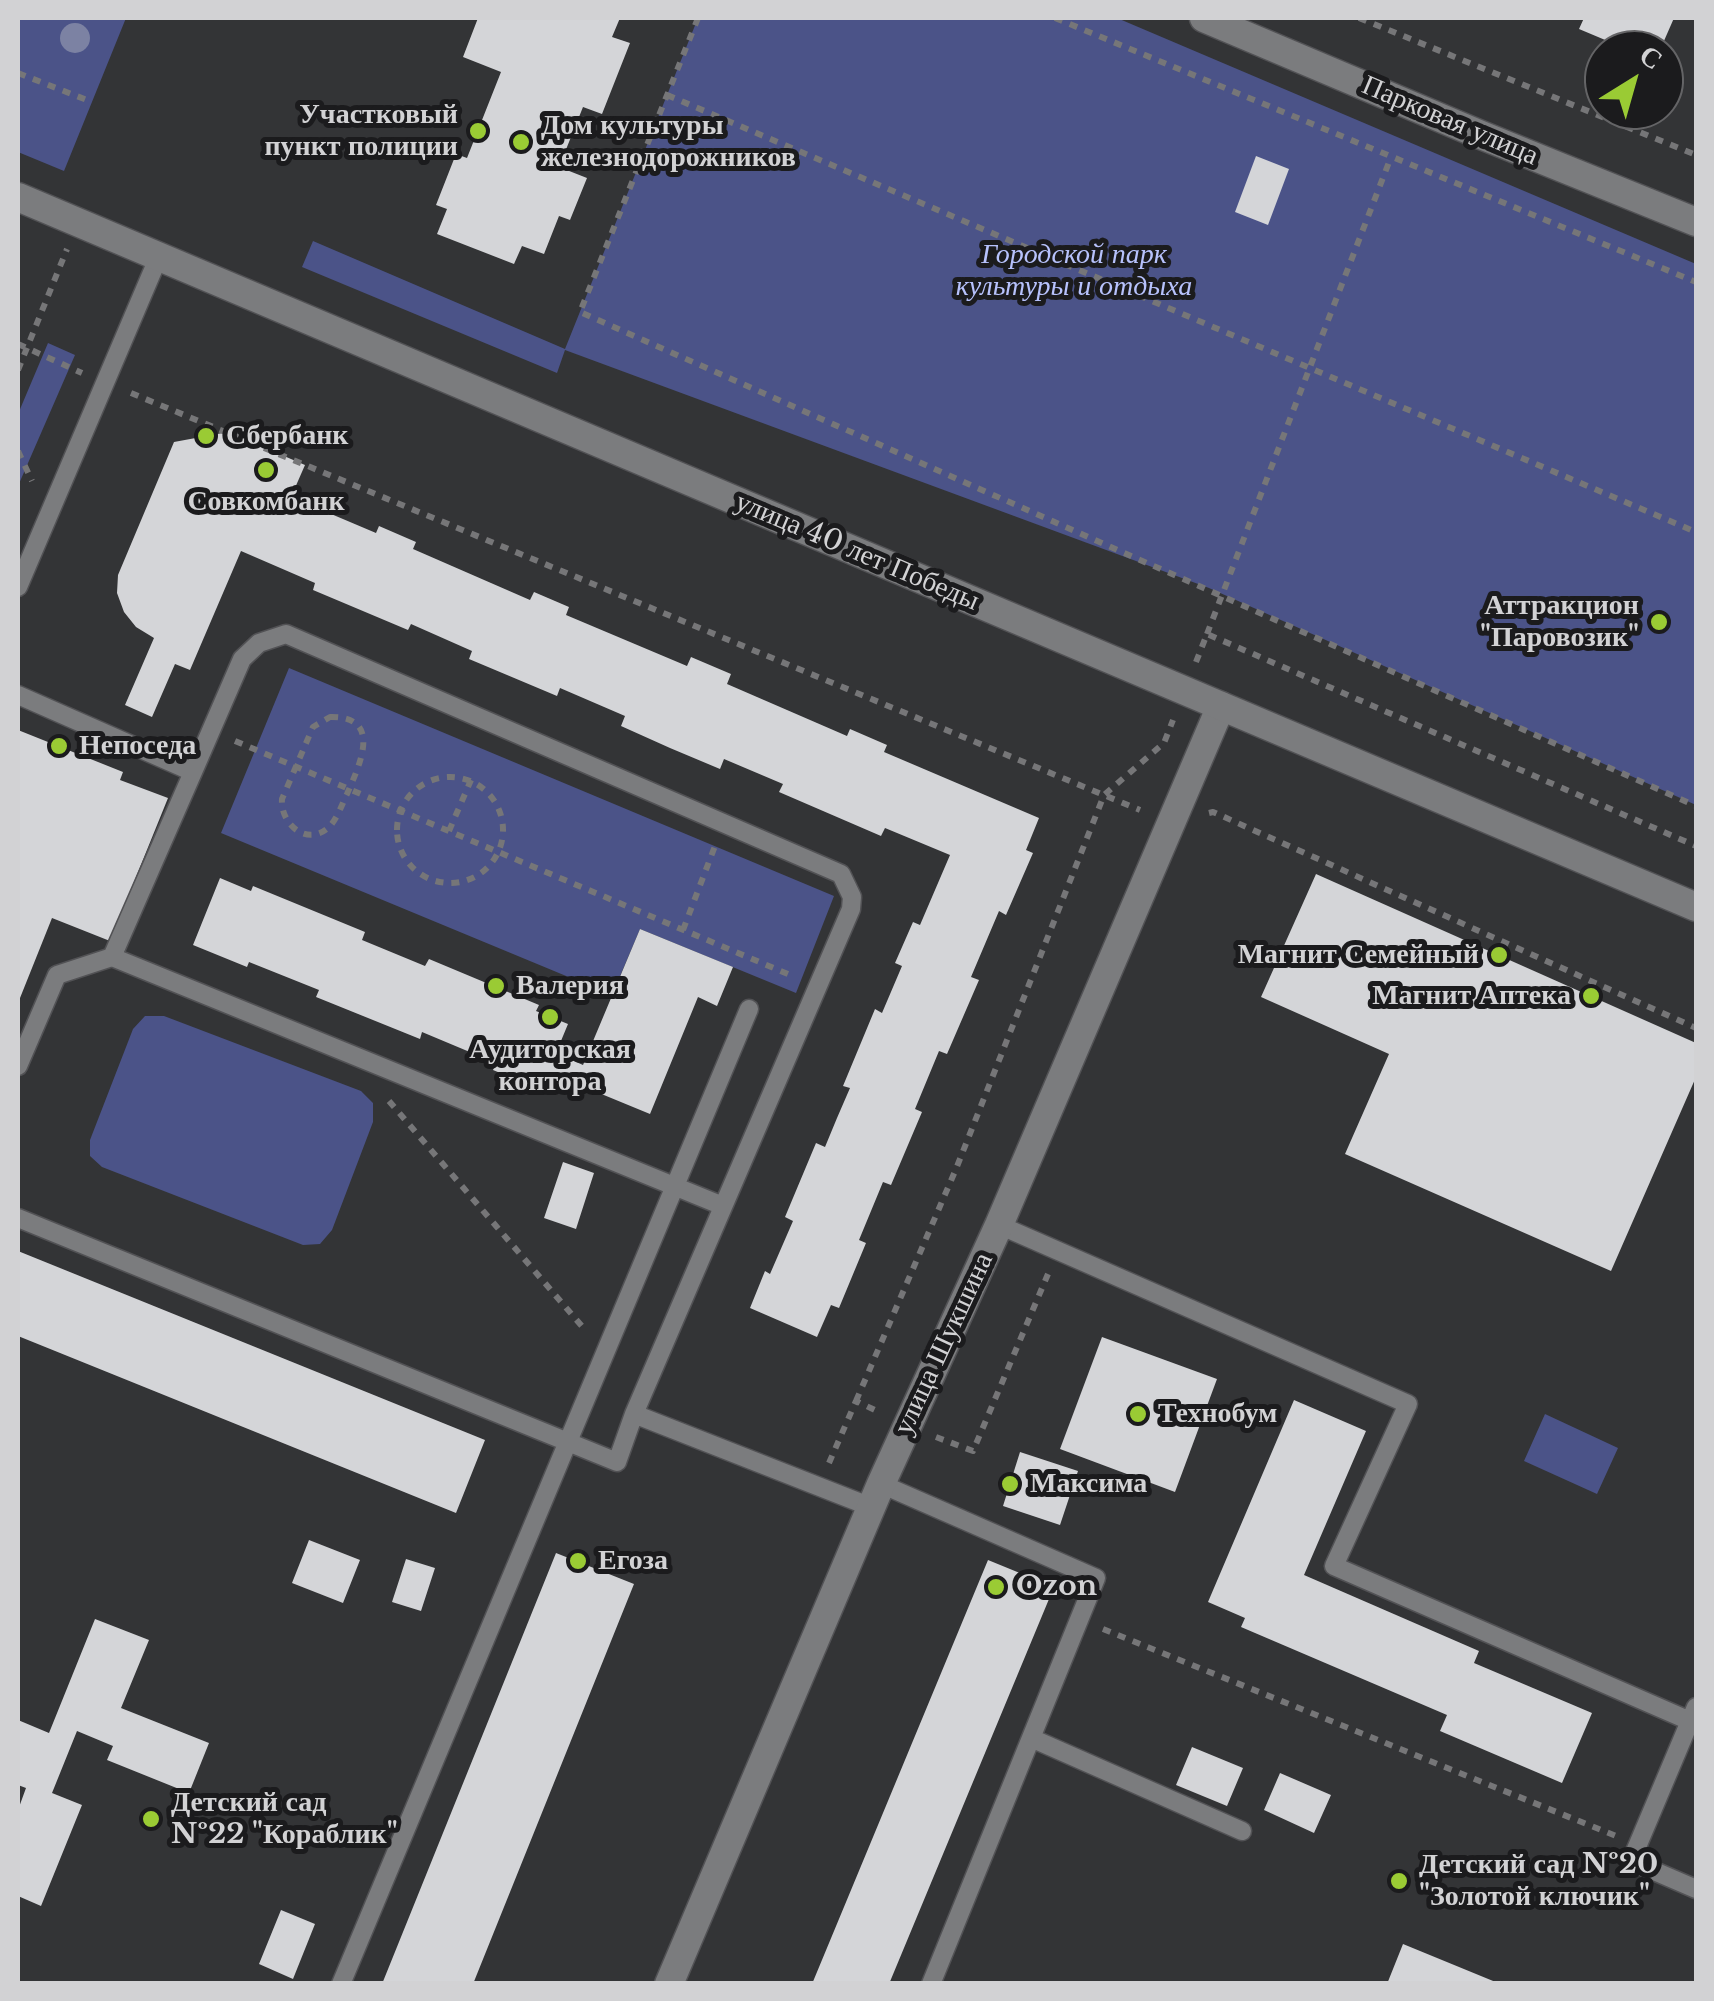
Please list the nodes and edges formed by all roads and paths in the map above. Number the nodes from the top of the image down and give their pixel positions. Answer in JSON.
{"nodes":[{"id":1,"x":698,"y":18,"type":"edge"},
{"id":2,"x":1055,"y":18,"type":"edge"},
{"id":3,"x":1204,"y":18,"type":"edge"},
{"id":4,"x":1359,"y":18,"type":"edge"},
{"id":5,"x":18,"y":73,"type":"edge"},
{"id":6,"x":667,"y":95,"type":"dead end"},
{"id":7,"x":92,"y":102,"type":"dead end"},
{"id":8,"x":1696,"y":155,"type":"edge"},
{"id":9,"x":1391,"y":158,"type":"junction"},
{"id":10,"x":18,"y":197,"type":"edge"},
{"id":11,"x":79,"y":222,"type":"junction"},
{"id":12,"x":1696,"y":222,"type":"edge"},
{"id":13,"x":159,"y":256,"type":"junction"},
{"id":14,"x":1696,"y":282,"type":"edge"},
{"id":15,"x":18,"y":344,"type":"edge"},
{"id":16,"x":26,"y":348,"type":"junction"},
{"id":17,"x":1310,"y":367,"type":"junction"},
{"id":18,"x":18,"y":370,"type":"edge"},
{"id":19,"x":105,"y":383,"type":"junction"},
{"id":20,"x":1696,"y":532,"type":"edge"},
{"id":21,"x":18,"y":587,"type":"edge"},
{"id":22,"x":1220,"y":593,"type":"junction"},
{"id":23,"x":1207,"y":634,"type":"junction"},
{"id":24,"x":1185,"y":691,"type":"junction"},
{"id":25,"x":18,"y":695,"type":"edge"},
{"id":26,"x":1220,"y":706,"type":"junction"},
{"id":27,"x":211,"y":731,"type":"junction"},
{"id":28,"x":296,"y":766,"type":"junction"},
{"id":29,"x":193,"y":772,"type":"junction"},
{"id":30,"x":471,"y":780,"type":"junction"},
{"id":31,"x":349,"y":789,"type":"junction"},
{"id":32,"x":1104,"y":795,"type":"junction"},
{"id":33,"x":1696,"y":806,"type":"edge"},
{"id":34,"x":400,"y":811,"type":"junction"},
{"id":35,"x":724,"y":822,"type":"junction"},
{"id":36,"x":1170,"y":823,"type":"junction"},
{"id":37,"x":449,"y":831,"type":"junction"},
{"id":38,"x":1696,"y":846,"type":"edge"},
{"id":39,"x":499,"y":853,"type":"junction"},
{"id":40,"x":1696,"y":907,"type":"edge"},
{"id":41,"x":683,"y":930,"type":"junction"},
{"id":42,"x":112,"y":957,"type":"junction"},
{"id":43,"x":801,"y":980,"type":"dead end"},
{"id":44,"x":748,"y":1009,"type":"dead end"},
{"id":45,"x":1696,"y":1028,"type":"edge"},
{"id":46,"x":18,"y":1066,"type":"edge"},
{"id":47,"x":387,"y":1098,"type":"dead end"},
{"id":48,"x":674,"y":1186,"type":"junction"},
{"id":49,"x":723,"y":1206,"type":"junction"},
{"id":50,"x":18,"y":1218,"type":"edge"},
{"id":51,"x":999,"y":1226,"type":"junction"},
{"id":52,"x":606,"y":1355,"type":"junction"},
{"id":53,"x":856,"y":1401,"type":"dead end"},
{"id":54,"x":634,"y":1414,"type":"junction"},
{"id":55,"x":568,"y":1442,"type":"junction"},
{"id":56,"x":876,"y":1496,"type":"junction"},
{"id":57,"x":1079,"y":1620,"type":"junction"},
{"id":58,"x":1693,"y":1714,"type":"edge"},
{"id":59,"x":1031,"y":1738,"type":"junction"},
{"id":60,"x":1242,"y":1832,"type":"dead end"},
{"id":61,"x":1638,"y":1845,"type":"junction"},
{"id":62,"x":1696,"y":1889,"type":"edge"},
{"id":63,"x":341,"y":1984,"type":"edge"},
{"id":64,"x":669,"y":1984,"type":"edge"},
{"id":65,"x":931,"y":1984,"type":"edge"}],
"edges":[{"from":1,"to":22,"type":"path"},
{"from":2,"to":9,"type":"path"},
{"from":3,"to":12,"type":"street","name":"Парковая улица"},
{"from":4,"to":8,"type":"path"},
{"from":5,"to":7,"type":"path"},
{"from":6,"to":17,"type":"path"},
{"from":9,"to":14,"type":"path"},
{"from":9,"to":17,"type":"path"},
{"from":10,"to":11,"type":"street","name":"улица 40 лет Победы"},
{"from":11,"to":13,"type":"street","name":"улица 40 лет Победы"},
{"from":11,"to":16,"type":"path"},
{"from":13,"to":19,"type":"lane"},
{"from":13,"to":24,"type":"street","name":"улица 40 лет Победы"},
{"from":15,"to":16,"type":"path"},
{"from":16,"to":18,"type":"path"},
{"from":16,"to":19,"type":"path"},
{"from":17,"to":20,"type":"path"},
{"from":17,"to":22,"type":"path"},
{"from":19,"to":21,"type":"lane"},
{"from":19,"to":32,"type":"path"},
{"from":22,"to":23,"type":"path"},
{"from":22,"to":33,"type":"path"},
{"from":23,"to":24,"type":"path"},
{"from":23,"to":38,"type":"path"},
{"from":24,"to":26,"type":"street","name":"улица 40 лет Победы"},
{"from":24,"to":32,"type":"path"},
{"from":25,"to":29,"type":"lane"},
{"from":26,"to":36,"type":"street","name":"улица Шукшина"},
{"from":26,"to":40,"type":"street","name":"улица 40 лет Победы"},
{"from":27,"to":28,"type":"path"},
{"from":27,"to":29,"type":"lane"},
{"from":27,"to":35,"type":"lane"},
{"from":28,"to":31,"type":"path"},
{"from":28,"to":31,"type":"path"},
{"from":28,"to":31,"type":"path"},
{"from":29,"to":42,"type":"lane"},
{"from":30,"to":34,"type":"path"},
{"from":30,"to":37,"type":"path"},
{"from":30,"to":39,"type":"path"},
{"from":31,"to":34,"type":"path"},
{"from":32,"to":36,"type":"path"},
{"from":32,"to":53,"type":"path"},
{"from":34,"to":37,"type":"path"},
{"from":34,"to":39,"type":"path"},
{"from":35,"to":41,"type":"path"},
{"from":35,"to":49,"type":"lane"},
{"from":36,"to":45,"type":"path"},
{"from":36,"to":51,"type":"street","name":"улица Шукшина"},
{"from":37,"to":39,"type":"path"},
{"from":39,"to":41,"type":"path"},
{"from":41,"to":43,"type":"path"},
{"from":42,"to":46,"type":"lane"},
{"from":42,"to":48,"type":"lane"},
{"from":44,"to":48,"type":"lane"},
{"from":47,"to":52,"type":"path"},
{"from":48,"to":49,"type":"lane"},
{"from":48,"to":52,"type":"lane"},
{"from":49,"to":54,"type":"lane"},
{"from":50,"to":55,"type":"lane"},
{"from":51,"to":56,"type":"street","name":"улица Шукшина"},
{"from":51,"to":58,"type":"lane"},
{"from":52,"to":55,"type":"lane"},
{"from":54,"to":55,"type":"lane"},
{"from":54,"to":56,"type":"lane"},
{"from":55,"to":63,"type":"lane"},
{"from":56,"to":57,"type":"lane"},
{"from":56,"to":64,"type":"street","name":"улица Шукшина"},
{"from":57,"to":59,"type":"lane"},
{"from":57,"to":61,"type":"path"},
{"from":58,"to":61,"type":"lane"},
{"from":59,"to":60,"type":"lane"},
{"from":59,"to":65,"type":"lane"},
{"from":61,"to":62,"type":"lane"}]}
